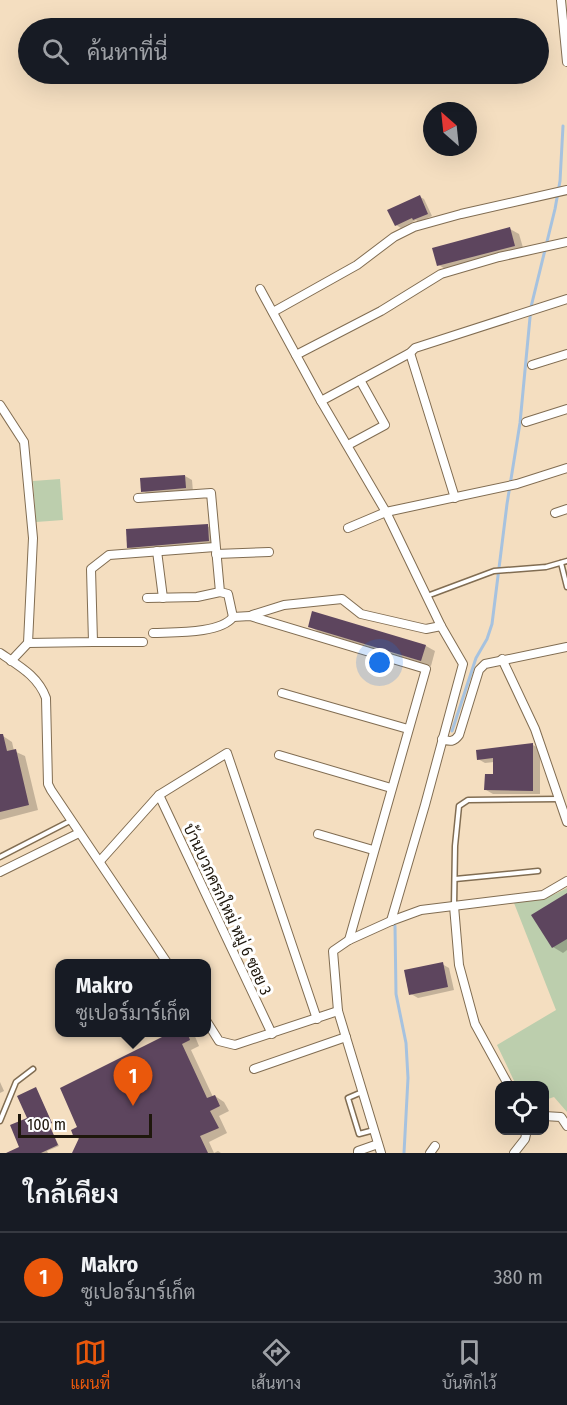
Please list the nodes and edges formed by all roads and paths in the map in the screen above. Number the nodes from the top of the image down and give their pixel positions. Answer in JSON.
{"nodes":[{"id":1,"x":561,"y":0,"type":"edge"},
{"id":2,"x":567,"y":62,"type":"edge"},
{"id":3,"x":566,"y":190,"type":"edge"},
{"id":4,"x":566,"y":243,"type":"edge"},
{"id":5,"x":260,"y":289,"type":"dead end"},
{"id":6,"x":567,"y":299,"type":"edge"},
{"id":7,"x":273,"y":312,"type":"junction"},
{"id":8,"x":411,"y":353,"type":"junction"},
{"id":9,"x":567,"y":354,"type":"edge"},
{"id":10,"x":296,"y":355,"type":"junction"},
{"id":11,"x":532,"y":365,"type":"dead end"},
{"id":12,"x":360,"y":380,"type":"junction"},
{"id":13,"x":321,"y":401,"type":"junction"},
{"id":14,"x":0,"y":405,"type":"edge"},
{"id":15,"x":567,"y":409,"type":"edge"},
{"id":16,"x":526,"y":422,"type":"dead end"},
{"id":17,"x":348,"y":445,"type":"junction"},
{"id":18,"x":567,"y":468,"type":"edge"},
{"id":19,"x":138,"y":498,"type":"dead end"},
{"id":20,"x":455,"y":498,"type":"junction"},
{"id":21,"x":567,"y":509,"type":"edge"},
{"id":22,"x":386,"y":512,"type":"junction"},
{"id":23,"x":555,"y":513,"type":"dead end"},
{"id":24,"x":348,"y":528,"type":"dead end"},
{"id":25,"x":216,"y":550,"type":"junction"},
{"id":26,"x":157,"y":551,"type":"junction"},
{"id":27,"x":269,"y":552,"type":"dead end"},
{"id":28,"x":567,"y":561,"type":"edge"},
{"id":29,"x":561,"y":563,"type":"junction"},
{"id":30,"x":567,"y":584,"type":"edge"},
{"id":31,"x":220,"y":592,"type":"junction"},
{"id":32,"x":427,"y":597,"type":"junction"},
{"id":33,"x":147,"y":598,"type":"dead end"},
{"id":34,"x":163,"y":598,"type":"junction"},
{"id":35,"x":250,"y":616,"type":"junction"},
{"id":36,"x":233,"y":617,"type":"junction"},
{"id":37,"x":441,"y":626,"type":"junction"},
{"id":38,"x":153,"y":633,"type":"dead end"},
{"id":39,"x":93,"y":642,"type":"junction"},
{"id":40,"x":143,"y":642,"type":"dead end"},
{"id":41,"x":28,"y":643,"type":"junction"},
{"id":42,"x":567,"y":647,"type":"edge"},
{"id":43,"x":0,"y":653,"type":"edge"},
{"id":44,"x":502,"y":659,"type":"junction"},
{"id":45,"x":11,"y":661,"type":"junction"},
{"id":46,"x":282,"y":693,"type":"dead end"},
{"id":47,"x":408,"y":729,"type":"junction"},
{"id":48,"x":442,"y":739,"type":"junction"},
{"id":49,"x":279,"y":755,"type":"dead end"},
{"id":50,"x":391,"y":788,"type":"junction"},
{"id":51,"x":159,"y":795,"type":"junction"},
{"id":52,"x":560,"y":799,"type":"junction"},
{"id":53,"x":70,"y":821,"type":"junction"},
{"id":54,"x":567,"y":822,"type":"edge"},
{"id":55,"x":79,"y":833,"type":"junction"},
{"id":56,"x":318,"y":834,"type":"dead end"},
{"id":57,"x":373,"y":850,"type":"junction"},
{"id":58,"x":0,"y":856,"type":"edge"},
{"id":59,"x":100,"y":861,"type":"junction"},
{"id":60,"x":538,"y":870,"type":"dead end"},
{"id":61,"x":0,"y":872,"type":"edge"},
{"id":62,"x":454,"y":879,"type":"junction"},
{"id":63,"x":567,"y":881,"type":"edge"},
{"id":64,"x":454,"y":906,"type":"junction"},
{"id":65,"x":391,"y":921,"type":"junction"},
{"id":66,"x":349,"y":940,"type":"junction"},
{"id":67,"x":165,"y":959,"type":"edge"},
{"id":68,"x":338,"y":1011,"type":"junction"},
{"id":69,"x":317,"y":1019,"type":"junction"},
{"id":70,"x":211,"y":1028,"type":"edge"},
{"id":71,"x":272,"y":1034,"type":"junction"},
{"id":72,"x":346,"y":1037,"type":"junction"},
{"id":73,"x":254,"y":1069,"type":"dead end"},
{"id":74,"x":33,"y":1070,"type":"dead end"},
{"id":75,"x":506,"y":1081,"type":"edge"},
{"id":76,"x":362,"y":1092,"type":"junction"},
{"id":77,"x":549,"y":1117,"type":"edge"},
{"id":78,"x":0,"y":1121,"type":"edge"},
{"id":79,"x":567,"y":1126,"type":"edge"},
{"id":80,"x":374,"y":1129,"type":"junction"},
{"id":81,"x":526,"y":1135,"type":"edge"},
{"id":82,"x":378,"y":1144,"type":"junction"},
{"id":83,"x":358,"y":1153,"type":"edge"},
{"id":84,"x":381,"y":1153,"type":"edge"},
{"id":85,"x":514,"y":1153,"type":"edge"}],
"edges":[{"from":1,"to":2,"type":"street"},
{"from":3,"to":7,"type":"street"},
{"from":4,"to":10,"type":"street"},
{"from":5,"to":7,"type":"street"},
{"from":6,"to":8,"type":"street"},
{"from":7,"to":10,"type":"street"},
{"from":8,"to":12,"type":"street"},
{"from":8,"to":20,"type":"street"},
{"from":9,"to":11,"type":"street"},
{"from":10,"to":13,"type":"street"},
{"from":12,"to":13,"type":"street"},
{"from":12,"to":17,"type":"street"},
{"from":13,"to":17,"type":"street"},
{"from":14,"to":41,"type":"street"},
{"from":15,"to":16,"type":"street"},
{"from":17,"to":22,"type":"street"},
{"from":18,"to":20,"type":"street"},
{"from":19,"to":25,"type":"street"},
{"from":20,"to":22,"type":"street"},
{"from":21,"to":23,"type":"street"},
{"from":22,"to":24,"type":"street"},
{"from":22,"to":32,"type":"street"},
{"from":25,"to":26,"type":"street"},
{"from":25,"to":27,"type":"street"},
{"from":25,"to":31,"type":"street"},
{"from":26,"to":34,"type":"street"},
{"from":26,"to":39,"type":"street"},
{"from":28,"to":29,"type":"lane"},
{"from":29,"to":30,"type":"lane"},
{"from":29,"to":32,"type":"lane"},
{"from":31,"to":34,"type":"street"},
{"from":31,"to":36,"type":"street"},
{"from":32,"to":37,"type":"street"},
{"from":33,"to":34,"type":"street"},
{"from":35,"to":36,"type":"street"},
{"from":35,"to":37,"type":"street"},
{"from":35,"to":47,"type":"street"},
{"from":36,"to":38,"type":"street"},
{"from":37,"to":48,"type":"street"},
{"from":39,"to":40,"type":"street"},
{"from":39,"to":41,"type":"street"},
{"from":41,"to":45,"type":"street"},
{"from":42,"to":44,"type":"street"},
{"from":43,"to":45,"type":"street"},
{"from":44,"to":48,"type":"street"},
{"from":44,"to":52,"type":"street"},
{"from":45,"to":53,"type":"street"},
{"from":46,"to":47,"type":"street"},
{"from":47,"to":50,"type":"street"},
{"from":48,"to":65,"type":"street"},
{"from":49,"to":50,"type":"street"},
{"from":50,"to":57,"type":"street"},
{"from":51,"to":59,"type":"street"},
{"from":51,"to":69,"type":"street"},
{"from":51,"to":71,"type":"street","name":"บ้านบวกครกใหม่ หมู่ 6 ซอย 3"},
{"from":52,"to":54,"type":"street"},
{"from":52,"to":62,"type":"lane"},
{"from":53,"to":55,"type":"street"},
{"from":53,"to":58,"type":"lane"},
{"from":55,"to":59,"type":"street"},
{"from":55,"to":61,"type":"street"},
{"from":56,"to":57,"type":"street"},
{"from":57,"to":66,"type":"street"},
{"from":59,"to":67,"type":"street"},
{"from":60,"to":62,"type":"lane"},
{"from":62,"to":64,"type":"lane"},
{"from":63,"to":64,"type":"street"},
{"from":64,"to":65,"type":"street"},
{"from":64,"to":75,"type":"street"},
{"from":65,"to":66,"type":"street"},
{"from":66,"to":68,"type":"street"},
{"from":68,"to":69,"type":"street"},
{"from":68,"to":72,"type":"street"},
{"from":69,"to":71,"type":"street"},
{"from":70,"to":71,"type":"street"},
{"from":72,"to":73,"type":"street"},
{"from":72,"to":76,"type":"street"},
{"from":74,"to":78,"type":"lane"},
{"from":76,"to":80,"type":"street"},
{"from":76,"to":80,"type":"lane"},
{"from":77,"to":79,"type":"street"},
{"from":80,"to":82,"type":"street"},
{"from":81,"to":85,"type":"street"},
{"from":82,"to":83,"type":"street"},
{"from":82,"to":84,"type":"street"}]}
